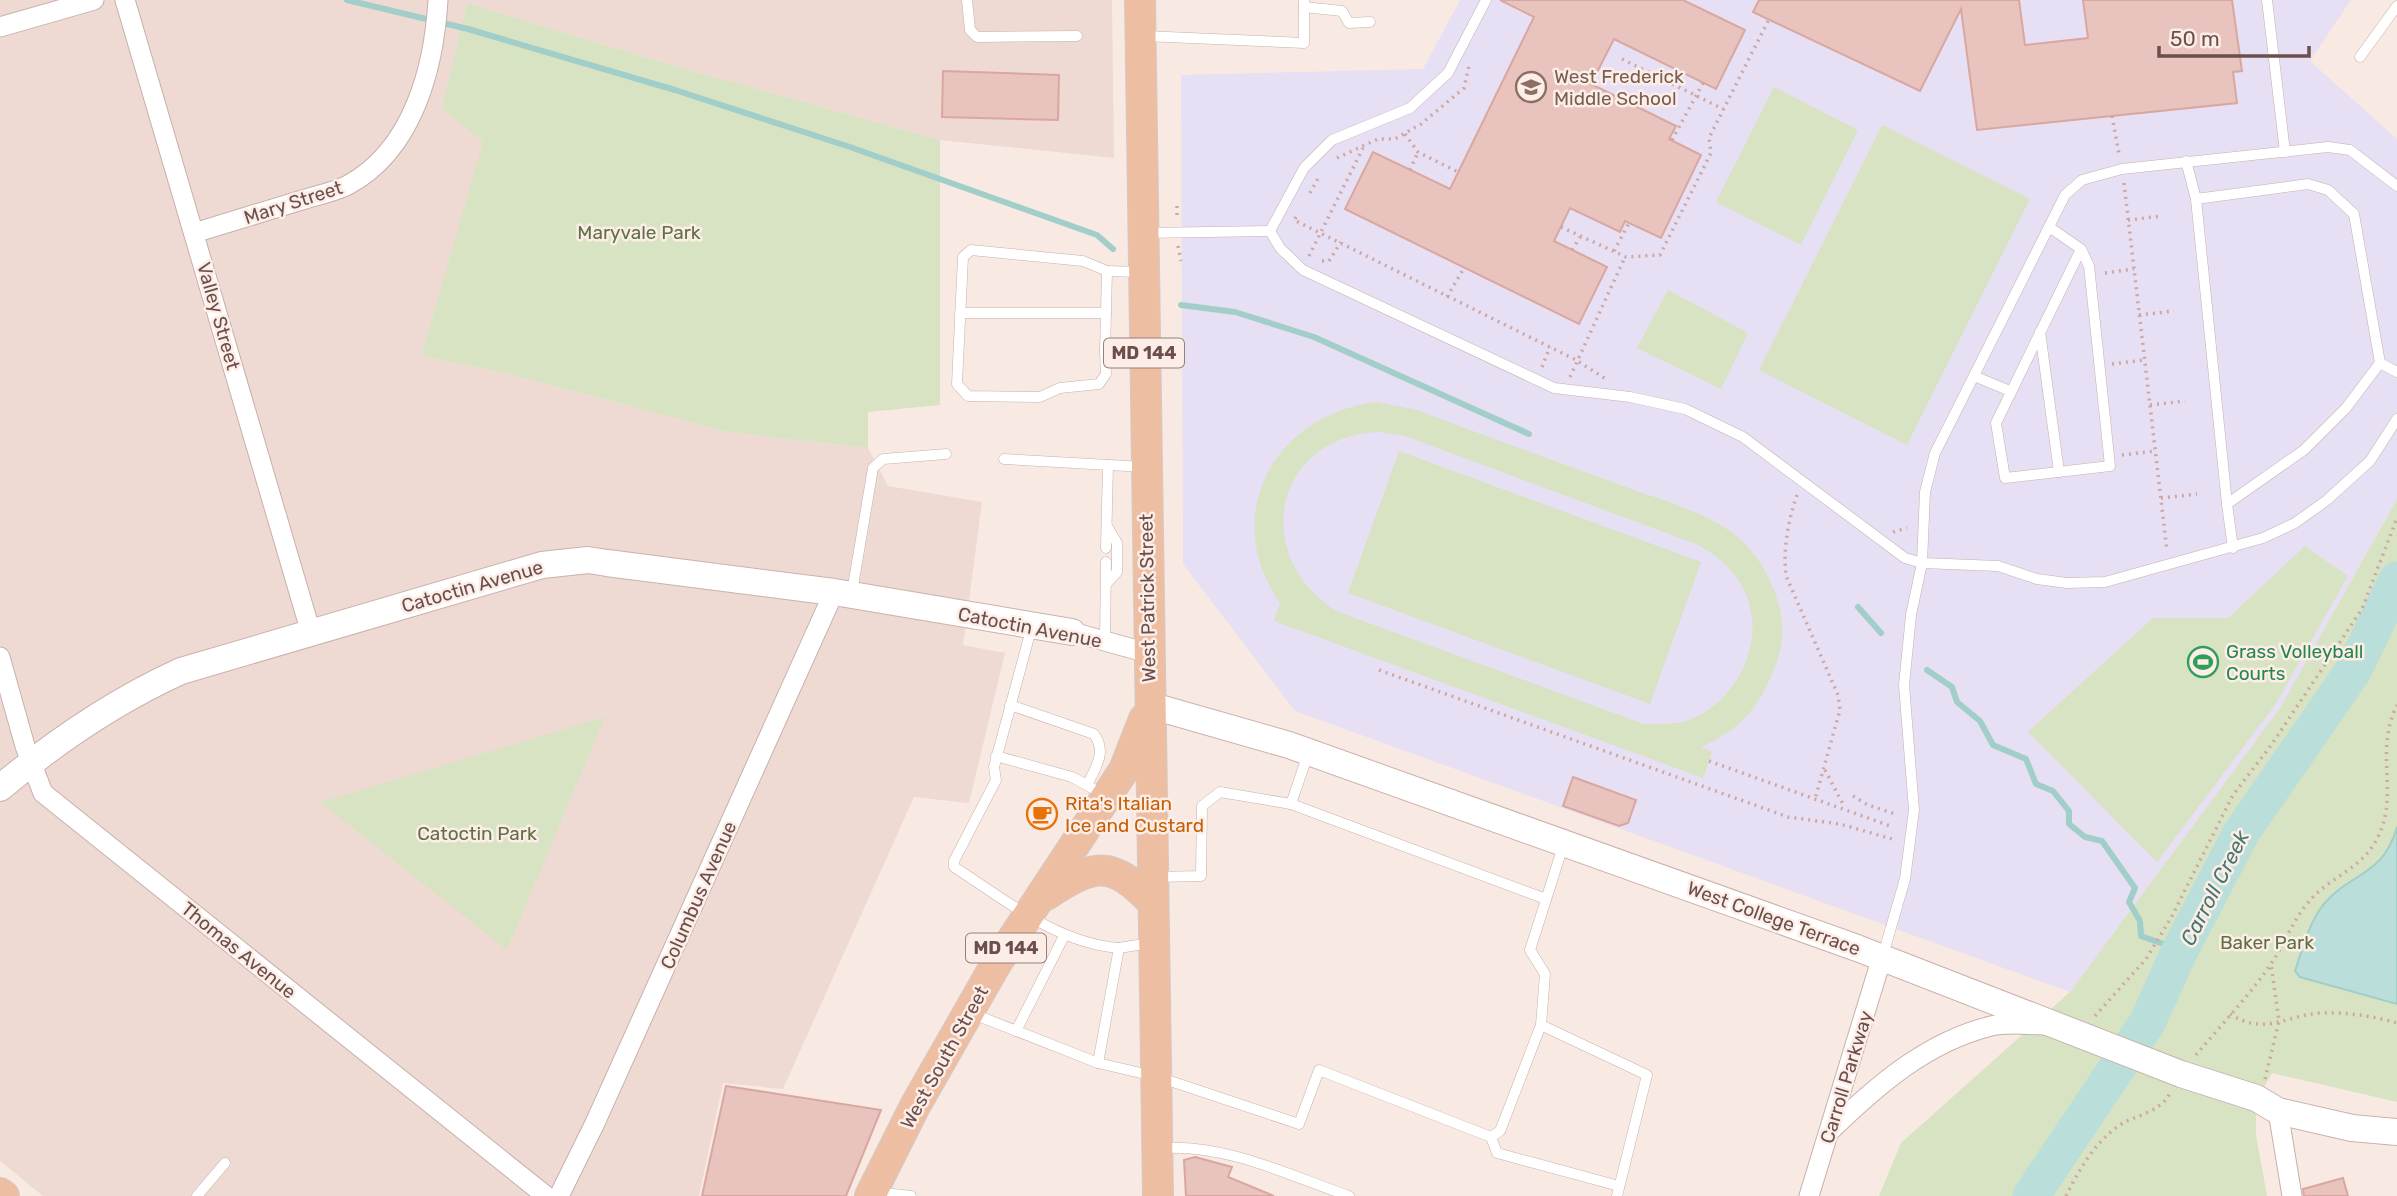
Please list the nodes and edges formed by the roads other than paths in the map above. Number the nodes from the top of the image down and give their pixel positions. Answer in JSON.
{"nodes":[{"id":1,"x":94,"y":0,"type":"edge"},
{"id":2,"x":125,"y":0,"type":"edge"},
{"id":3,"x":438,"y":0,"type":"edge"},
{"id":4,"x":967,"y":0,"type":"edge"},
{"id":5,"x":1140,"y":0,"type":"edge"},
{"id":6,"x":1486,"y":0,"type":"edge"},
{"id":7,"x":2267,"y":0,"type":"edge"},
{"id":8,"x":1304,"y":3,"type":"edge"},
{"id":9,"x":2397,"y":6,"type":"edge"},
{"id":10,"x":1370,"y":22,"type":"dead end"},
{"id":11,"x":0,"y":27,"type":"edge"},
{"id":12,"x":1077,"y":36,"type":"dead end"},
{"id":13,"x":1140,"y":36,"type":"junction"},
{"id":14,"x":2360,"y":57,"type":"dead end"},
{"id":15,"x":2285,"y":152,"type":"junction"},
{"id":16,"x":2186,"y":161,"type":"junction"},
{"id":17,"x":2397,"y":186,"type":"edge"},
{"id":18,"x":2196,"y":199,"type":"junction"},
{"id":19,"x":2049,"y":227,"type":"junction"},
{"id":20,"x":1270,"y":231,"type":"junction"},
{"id":21,"x":194,"y":233,"type":"junction"},
{"id":22,"x":1144,"y":233,"type":"junction"},
{"id":23,"x":2081,"y":249,"type":"junction"},
{"id":24,"x":1107,"y":271,"type":"junction"},
{"id":25,"x":1143,"y":272,"type":"junction"},
{"id":26,"x":960,"y":313,"type":"junction"},
{"id":27,"x":1106,"y":313,"type":"junction"},
{"id":28,"x":2040,"y":331,"type":"junction"},
{"id":29,"x":1105,"y":351,"type":"junction"},
{"id":30,"x":1144,"y":352,"type":"junction"},
{"id":31,"x":2380,"y":363,"type":"junction"},
{"id":32,"x":2397,"y":372,"type":"edge"},
{"id":33,"x":1974,"y":376,"type":"junction"},
{"id":34,"x":2010,"y":391,"type":"junction"},
{"id":35,"x":2397,"y":419,"type":"edge"},
{"id":36,"x":946,"y":454,"type":"dead end"},
{"id":37,"x":1004,"y":459,"type":"dead end"},
{"id":38,"x":1108,"y":465,"type":"junction"},
{"id":39,"x":1146,"y":467,"type":"junction"},
{"id":40,"x":2059,"y":472,"type":"junction"},
{"id":41,"x":2227,"y":503,"type":"junction"},
{"id":42,"x":1107,"y":526,"type":"junction"},
{"id":43,"x":1107,"y":548,"type":"dead end"},
{"id":44,"x":2233,"y":548,"type":"junction"},
{"id":45,"x":1106,"y":562,"type":"dead end"},
{"id":46,"x":1922,"y":563,"type":"junction"},
{"id":47,"x":1106,"y":584,"type":"junction"},
{"id":48,"x":843,"y":594,"type":"junction"},
{"id":49,"x":1032,"y":626,"type":"junction"},
{"id":50,"x":1072,"y":632,"type":"joint"},
{"id":51,"x":311,"y":633,"type":"junction"},
{"id":52,"x":1105,"y":641,"type":"junction"},
{"id":53,"x":1148,"y":653,"type":"junction"},
{"id":54,"x":0,"y":657,"type":"edge"},
{"id":55,"x":1010,"y":705,"type":"junction"},
{"id":56,"x":1149,"y":705,"type":"junction"},
{"id":57,"x":1309,"y":752,"type":"junction"},
{"id":58,"x":996,"y":756,"type":"junction"},
{"id":59,"x":31,"y":762,"type":"junction"},
{"id":60,"x":0,"y":788,"type":"edge"},
{"id":61,"x":1098,"y":791,"type":"junction"},
{"id":62,"x":1291,"y":804,"type":"junction"},
{"id":63,"x":1564,"y":843,"type":"junction"},
{"id":64,"x":1153,"y":890,"type":"junction"},
{"id":65,"x":1546,"y":899,"type":"junction"},
{"id":66,"x":1031,"y":907,"type":"junction"},
{"id":67,"x":1064,"y":936,"type":"junction"},
{"id":68,"x":1154,"y":942,"type":"junction"},
{"id":69,"x":1119,"y":948,"type":"junction"},
{"id":70,"x":1882,"y":957,"type":"junction"},
{"id":71,"x":968,"y":1011,"type":"junction"},
{"id":72,"x":1541,"y":1025,"type":"junction"},
{"id":73,"x":2057,"y":1025,"type":"junction"},
{"id":74,"x":1016,"y":1031,"type":"junction"},
{"id":75,"x":1098,"y":1063,"type":"junction"},
{"id":76,"x":1158,"y":1077,"type":"junction"},
{"id":77,"x":2278,"y":1111,"type":"junction"},
{"id":78,"x":1829,"y":1132,"type":"junction"},
{"id":79,"x":2397,"y":1132,"type":"edge"},
{"id":80,"x":1491,"y":1137,"type":"junction"},
{"id":81,"x":1158,"y":1149,"type":"junction"},
{"id":82,"x":225,"y":1163,"type":"dead end"},
{"id":83,"x":1618,"y":1191,"type":"edge"},
{"id":84,"x":871,"y":1194,"type":"edge"},
{"id":85,"x":197,"y":1196,"type":"edge"},
{"id":86,"x":546,"y":1196,"type":"edge"},
{"id":87,"x":559,"y":1196,"type":"edge"},
{"id":88,"x":911,"y":1196,"type":"edge"},
{"id":89,"x":1158,"y":1196,"type":"edge"},
{"id":90,"x":1349,"y":1196,"type":"edge"},
{"id":91,"x":1809,"y":1196,"type":"edge"},
{"id":92,"x":2292,"y":1196,"type":"edge"}],
"edges":[{"from":1,"to":11,"type":"street"},
{"from":2,"to":21,"type":"street","name":"Valley Street"},
{"from":3,"to":21,"type":"street","name":"Mary Street"},
{"from":4,"to":12,"type":"lane"},
{"from":5,"to":13,"type":"main road","name":"West Patrick Street","number":"MD 144"},
{"from":6,"to":20,"type":"lane"},
{"from":7,"to":15,"type":"lane"},
{"from":8,"to":10,"type":"lane"},
{"from":8,"to":13,"type":"lane"},
{"from":9,"to":14,"type":"lane"},
{"from":13,"to":22,"type":"main road","name":"West Patrick Street","number":"MD 144"},
{"from":15,"to":16,"type":"lane"},
{"from":15,"to":17,"type":"lane"},
{"from":16,"to":18,"type":"lane"},
{"from":16,"to":19,"type":"lane"},
{"from":18,"to":31,"type":"lane"},
{"from":18,"to":41,"type":"lane"},
{"from":19,"to":23,"type":"lane"},
{"from":19,"to":33,"type":"lane"},
{"from":20,"to":22,"type":"lane"},
{"from":20,"to":46,"type":"lane"},
{"from":21,"to":51,"type":"street","name":"Valley Street"},
{"from":22,"to":25,"type":"main road","name":"West Patrick Street","number":"MD 144"},
{"from":23,"to":28,"type":"lane"},
{"from":23,"to":40,"type":"lane"},
{"from":24,"to":25,"type":"lane"},
{"from":24,"to":26,"type":"lane"},
{"from":24,"to":27,"type":"lane"},
{"from":25,"to":30,"type":"main road","name":"West Patrick Street","number":"MD 144"},
{"from":26,"to":27,"type":"lane"},
{"from":26,"to":29,"type":"lane"},
{"from":27,"to":29,"type":"lane"},
{"from":28,"to":34,"type":"lane"},
{"from":28,"to":40,"type":"lane"},
{"from":29,"to":30,"type":"lane"},
{"from":30,"to":39,"type":"main road","name":"West Patrick Street","number":"MD 144"},
{"from":31,"to":32,"type":"lane"},
{"from":31,"to":41,"type":"lane"},
{"from":33,"to":34,"type":"lane"},
{"from":33,"to":46,"type":"lane"},
{"from":34,"to":40,"type":"lane"},
{"from":35,"to":44,"type":"lane"},
{"from":36,"to":48,"type":"lane"},
{"from":37,"to":38,"type":"lane"},
{"from":38,"to":39,"type":"lane"},
{"from":38,"to":42,"type":"lane"},
{"from":39,"to":53,"type":"main road","name":"West Patrick Street","number":"MD 144"},
{"from":41,"to":44,"type":"lane"},
{"from":42,"to":43,"type":"lane"},
{"from":42,"to":47,"type":"lane"},
{"from":44,"to":46,"type":"lane"},
{"from":45,"to":47,"type":"lane"},
{"from":46,"to":70,"type":"lane"},
{"from":47,"to":52,"type":"lane"},
{"from":48,"to":49,"type":"street","name":"Catoctin Avenue"},
{"from":48,"to":51,"type":"street","name":"Catoctin Avenue"},
{"from":48,"to":87,"type":"street","name":"Columbus Avenue"},
{"from":49,"to":50,"type":"street","name":"Catoctin Avenue"},
{"from":49,"to":55,"type":"lane"},
{"from":50,"to":52,"type":"street","name":"Catoctin Avenue"},
{"from":51,"to":59,"type":"street","name":"Catoctin Avenue"},
{"from":52,"to":53,"type":"street","name":"Catoctin Avenue"},
{"from":53,"to":56,"type":"main road","name":"West Patrick Street","number":"MD 144"},
{"from":54,"to":59,"type":"street","name":"Thomas Avenue"},
{"from":55,"to":58,"type":"lane"},
{"from":55,"to":61,"type":"lane"},
{"from":56,"to":57,"type":"street","name":"West College Terrace"},
{"from":56,"to":61,"type":"main road","name":"West South Street","number":"MD 144"},
{"from":56,"to":64,"type":"main road","name":"West Patrick Street","number":"MD 144"},
{"from":57,"to":62,"type":"lane"},
{"from":57,"to":63,"type":"street","name":"West College Terrace"},
{"from":58,"to":61,"type":"lane"},
{"from":58,"to":66,"type":"lane"},
{"from":59,"to":60,"type":"street","name":"Catoctin Avenue"},
{"from":59,"to":86,"type":"street","name":"Thomas Avenue"},
{"from":61,"to":66,"type":"main road","name":"West South Street","number":"MD 144"},
{"from":62,"to":64,"type":"lane"},
{"from":62,"to":65,"type":"lane"},
{"from":63,"to":65,"type":"lane"},
{"from":63,"to":70,"type":"street","name":"West College Terrace"},
{"from":64,"to":66,"type":"main road"},
{"from":64,"to":68,"type":"main road","name":"West Patrick Street","number":"MD 144"},
{"from":65,"to":72,"type":"lane"},
{"from":66,"to":67,"type":"lane"},
{"from":66,"to":71,"type":"main road","name":"West South Street","number":"MD 144"},
{"from":67,"to":69,"type":"lane"},
{"from":67,"to":74,"type":"lane"},
{"from":68,"to":69,"type":"lane"},
{"from":68,"to":76,"type":"main road","name":"West Patrick Street","number":"MD 144"},
{"from":69,"to":75,"type":"lane"},
{"from":70,"to":73,"type":"street","name":"West College Terrace"},
{"from":70,"to":78,"type":"street","name":"Carroll Parkway"},
{"from":71,"to":74,"type":"lane"},
{"from":71,"to":84,"type":"main road","name":"West South Street","number":"MD 144"},
{"from":72,"to":80,"type":"lane"},
{"from":72,"to":83,"type":"lane"},
{"from":73,"to":77,"type":"street","name":"West College Terrace"},
{"from":73,"to":78,"type":"street"},
{"from":74,"to":75,"type":"lane"},
{"from":75,"to":76,"type":"lane"},
{"from":76,"to":80,"type":"lane"},
{"from":76,"to":81,"type":"main road","name":"West Patrick Street","number":"MD 144"},
{"from":77,"to":79,"type":"street","name":"West College Terrace"},
{"from":77,"to":92,"type":"street"},
{"from":78,"to":91,"type":"street","name":"Carroll Parkway"},
{"from":80,"to":83,"type":"lane"},
{"from":81,"to":89,"type":"main road","name":"West Patrick Street","number":"MD 144"},
{"from":81,"to":90,"type":"lane"},
{"from":82,"to":85,"type":"lane"},
{"from":84,"to":88,"type":"lane"}]}
